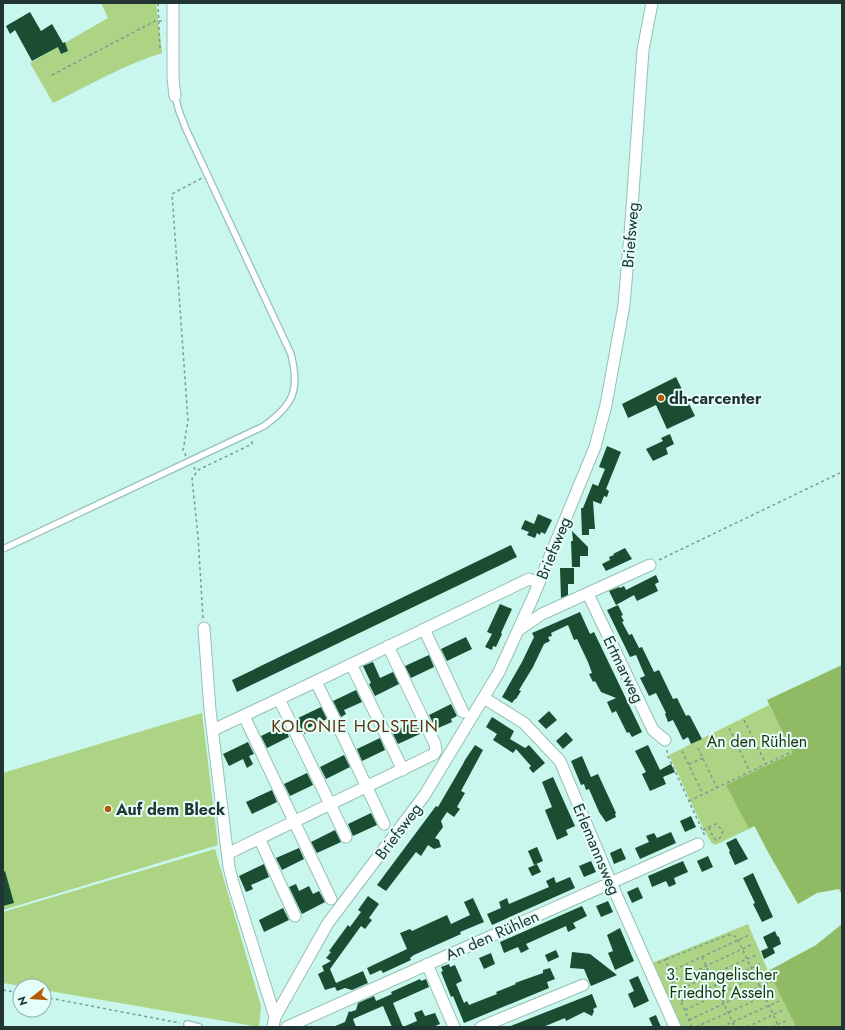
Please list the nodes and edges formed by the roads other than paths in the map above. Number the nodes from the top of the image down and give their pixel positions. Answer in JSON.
{"nodes":[{"id":1,"x":173,"y":3,"type":"edge"},
{"id":2,"x":652,"y":3,"type":"edge"},
{"id":3,"x":176,"y":96,"type":"joint"},
{"id":4,"x":3,"y":549,"type":"edge"},
{"id":5,"x":650,"y":565,"type":"road end"},
{"id":6,"x":539,"y":583,"type":"junction"},
{"id":7,"x":588,"y":594,"type":"junction"},
{"id":8,"x":534,"y":595,"type":"junction"},
{"id":9,"x":556,"y":608,"type":"junction"},
{"id":10,"x":204,"y":628,"type":"road end"},
{"id":11,"x":424,"y":629,"type":"junction"},
{"id":12,"x":518,"y":631,"type":"junction"},
{"id":13,"x":388,"y":646,"type":"junction"},
{"id":14,"x":351,"y":664,"type":"junction"},
{"id":15,"x":316,"y":682,"type":"junction"},
{"id":16,"x":484,"y":698,"type":"junction"},
{"id":17,"x":280,"y":699,"type":"junction"},
{"id":18,"x":463,"y":712,"type":"dead end"},
{"id":19,"x":244,"y":716,"type":"junction"},
{"id":20,"x":213,"y":730,"type":"junction"},
{"id":21,"x":665,"y":740,"type":"road end"},
{"id":22,"x":403,"y":770,"type":"junction"},
{"id":23,"x":366,"y":787,"type":"junction"},
{"id":24,"x":330,"y":804,"type":"junction"},
{"id":25,"x":294,"y":821,"type":"junction"},
{"id":26,"x":384,"y":824,"type":"dead end"},
{"id":27,"x":346,"y":837,"type":"dead end"},
{"id":28,"x":259,"y":838,"type":"junction"},
{"id":29,"x":701,"y":840,"type":"road end"},
{"id":30,"x":229,"y":853,"type":"junction"},
{"id":31,"x":611,"y":883,"type":"junction"},
{"id":32,"x":331,"y":899,"type":"dead end"},
{"id":33,"x":295,"y":916,"type":"dead end"},
{"id":34,"x":428,"y":964,"type":"junction"},
{"id":35,"x":583,"y":985,"type":"dead end"},
{"id":36,"x":274,"y":1022,"type":"edge"},
{"id":37,"x":187,"y":1024,"type":"road end"},
{"id":38,"x":199,"y":1027,"type":"edge"},
{"id":39,"x":287,"y":1027,"type":"edge"},
{"id":40,"x":454,"y":1027,"type":"edge"},
{"id":41,"x":481,"y":1027,"type":"edge"},
{"id":42,"x":675,"y":1027,"type":"edge"}],
"edges":[{"from":1,"to":3,"type":"street"},
{"from":2,"to":6,"type":"street","name":"Briefsweg"},
{"from":3,"to":4,"type":"lane"},
{"from":5,"to":7,"type":"street"},
{"from":6,"to":8,"type":"street","name":"Briefsweg"},
{"from":6,"to":11,"type":"street"},
{"from":7,"to":9,"type":"street"},
{"from":7,"to":21,"type":"street","name":"Ertmarweg"},
{"from":8,"to":9,"type":"street"},
{"from":8,"to":12,"type":"street","name":"Briefsweg"},
{"from":9,"to":12,"type":"street"},
{"from":10,"to":20,"type":"street"},
{"from":11,"to":13,"type":"street"},
{"from":11,"to":18,"type":"street"},
{"from":12,"to":16,"type":"street","name":"Briefsweg"},
{"from":13,"to":14,"type":"street"},
{"from":13,"to":22,"type":"street"},
{"from":14,"to":15,"type":"street"},
{"from":14,"to":22,"type":"street"},
{"from":15,"to":17,"type":"street"},
{"from":15,"to":23,"type":"street"},
{"from":16,"to":31,"type":"street","name":"Erlemannsweg"},
{"from":16,"to":36,"type":"street","name":"Briefsweg"},
{"from":17,"to":19,"type":"street"},
{"from":17,"to":24,"type":"street"},
{"from":19,"to":20,"type":"street"},
{"from":19,"to":25,"type":"street"},
{"from":20,"to":30,"type":"street"},
{"from":22,"to":23,"type":"street"},
{"from":23,"to":24,"type":"street"},
{"from":23,"to":26,"type":"street"},
{"from":24,"to":25,"type":"street"},
{"from":24,"to":27,"type":"street"},
{"from":25,"to":28,"type":"street"},
{"from":25,"to":32,"type":"street"},
{"from":28,"to":30,"type":"street"},
{"from":28,"to":33,"type":"street"},
{"from":29,"to":31,"type":"street","name":"An den Rühlen"},
{"from":30,"to":36,"type":"street"},
{"from":31,"to":34,"type":"street","name":"An den Rühlen"},
{"from":31,"to":42,"type":"street","name":"Erlemannsweg"},
{"from":34,"to":39,"type":"street","name":"An den Rühlen"},
{"from":34,"to":40,"type":"street"},
{"from":35,"to":41,"type":"street"},
{"from":37,"to":38,"type":"lane"}]}
